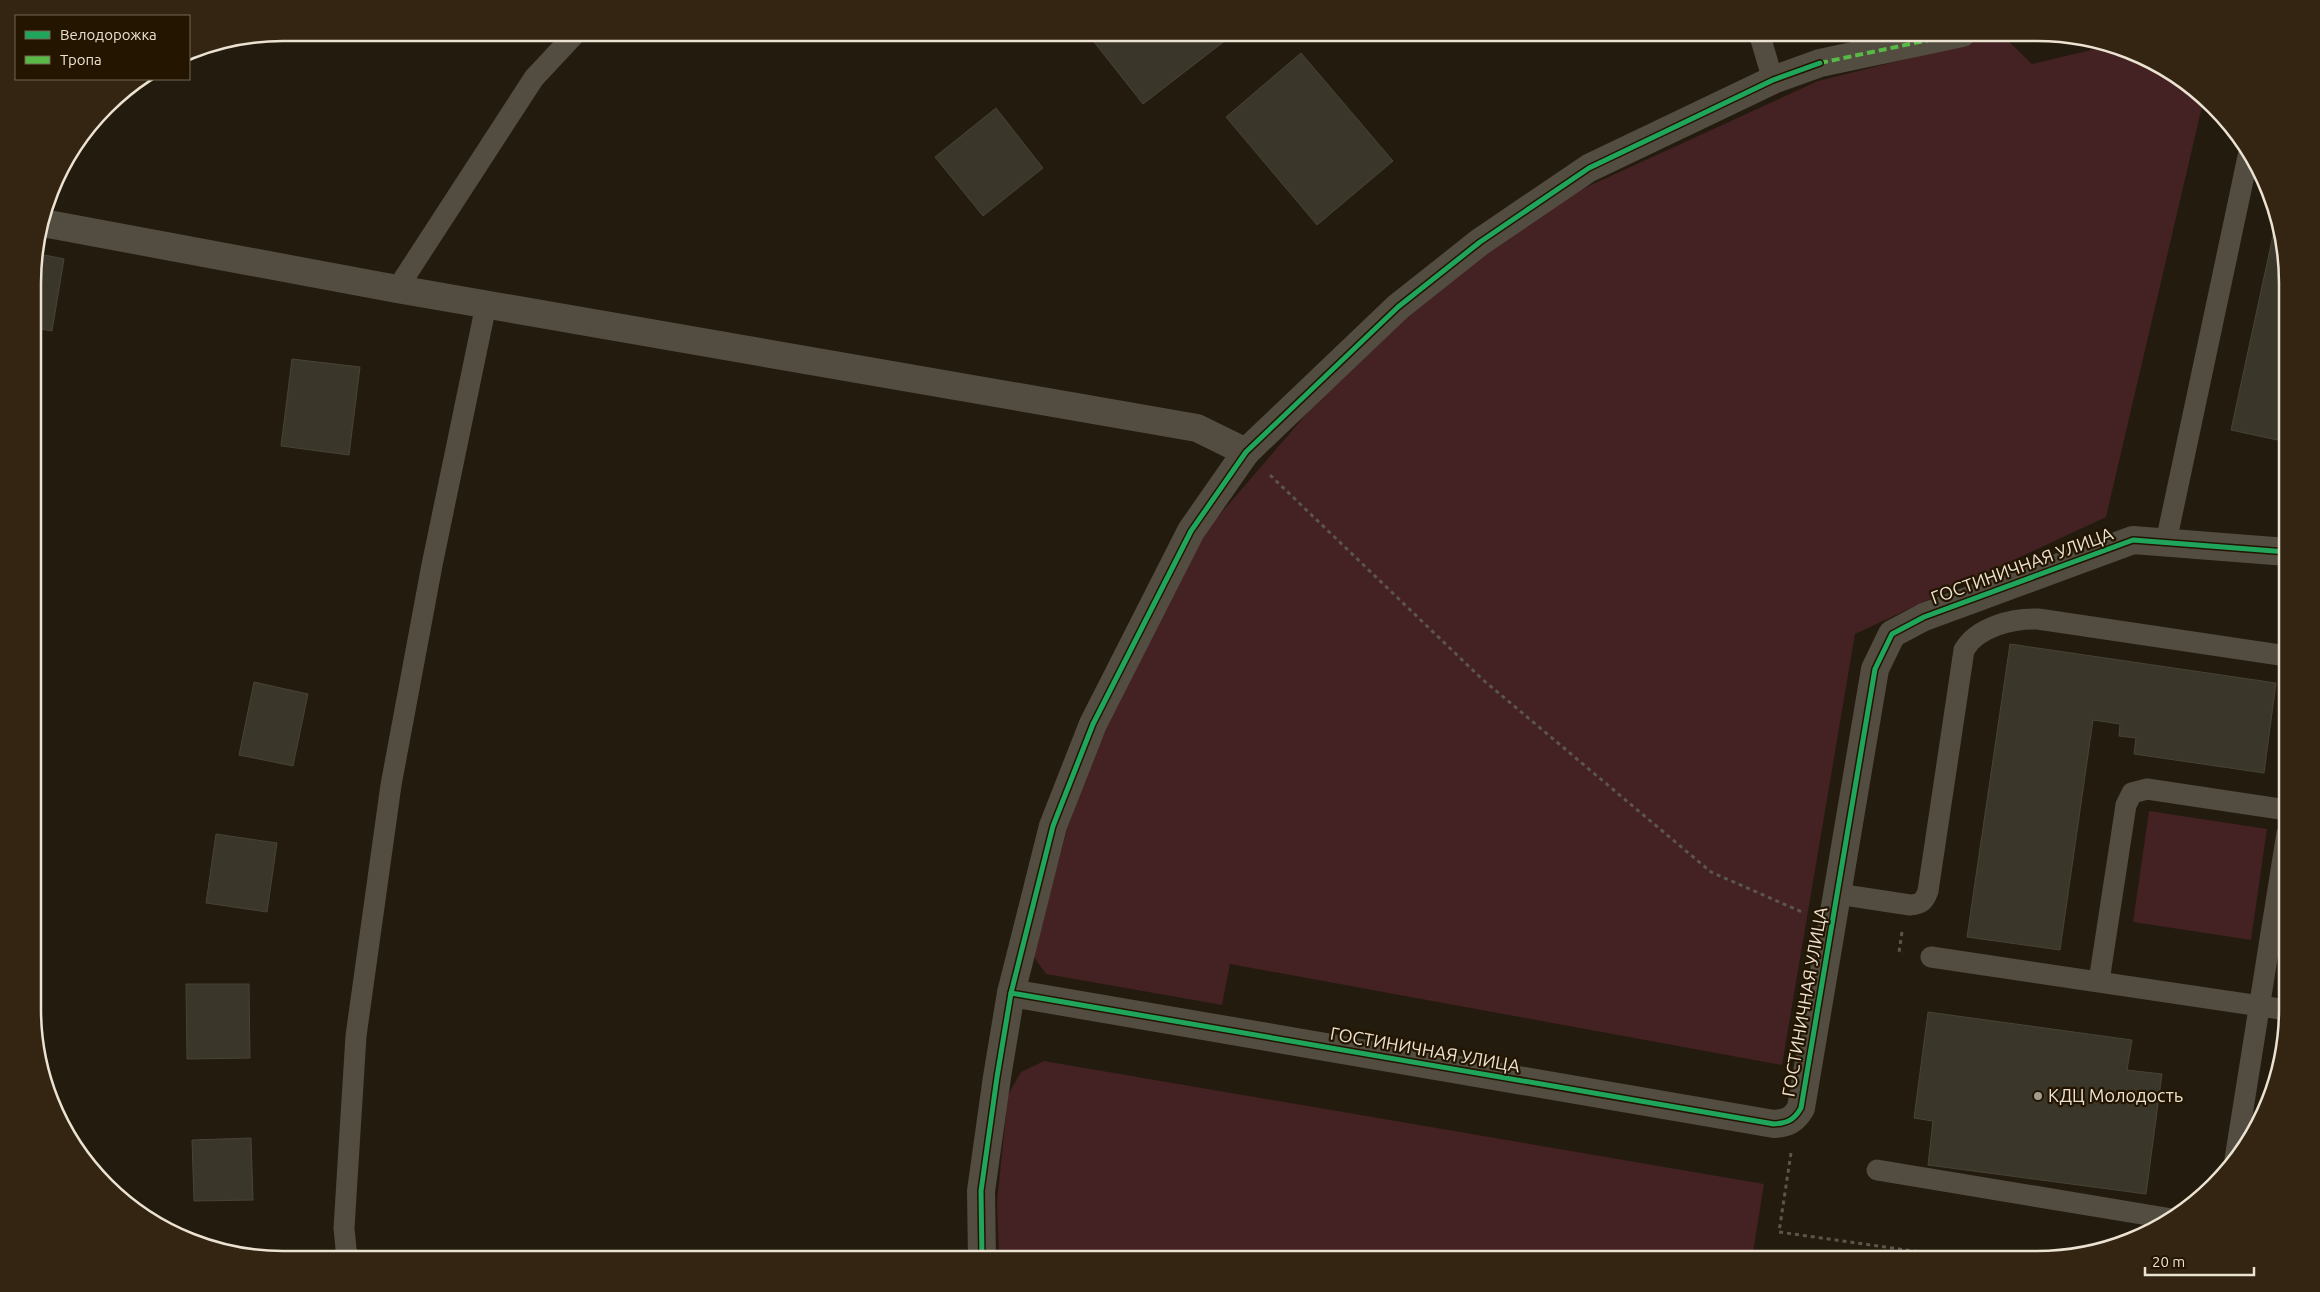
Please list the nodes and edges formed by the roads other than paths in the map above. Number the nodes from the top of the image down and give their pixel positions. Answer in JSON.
{"nodes":[{"id":1,"x":568,"y":41,"type":"edge"},
{"id":2,"x":1762,"y":41,"type":"edge"},
{"id":3,"x":1919,"y":41,"type":"edge"},
{"id":4,"x":1773,"y":80,"type":"junction"},
{"id":5,"x":2247,"y":163,"type":"edge"},
{"id":6,"x":48,"y":224,"type":"edge"},
{"id":7,"x":397,"y":289,"type":"junction"},
{"id":8,"x":486,"y":305,"type":"junction"},
{"id":9,"x":1246,"y":452,"type":"junction"},
{"id":10,"x":2166,"y":542,"type":"junction"},
{"id":11,"x":2279,"y":551,"type":"edge"},
{"id":12,"x":2279,"y":655,"type":"edge"},
{"id":13,"x":2279,"y":809,"type":"edge"},
{"id":14,"x":2279,"y":886,"type":"edge"},
{"id":15,"x":1838,"y":894,"type":"junction"},
{"id":16,"x":1931,"y":957,"type":"dead end"},
{"id":17,"x":2099,"y":981,"type":"junction"},
{"id":18,"x":1011,"y":993,"type":"junction"},
{"id":19,"x":2261,"y":1006,"type":"junction"},
{"id":20,"x":2279,"y":1009,"type":"edge"},
{"id":21,"x":2238,"y":1144,"type":"edge"},
{"id":22,"x":1877,"y":1170,"type":"dead end"},
{"id":23,"x":2158,"y":1218,"type":"edge"},
{"id":24,"x":346,"y":1251,"type":"edge"},
{"id":25,"x":982,"y":1251,"type":"edge"}],
"edges":[{"from":1,"to":7,"type":"lane"},
{"from":2,"to":4,"type":"lane"},
{"from":3,"to":4,"type":"street"},
{"from":4,"to":9,"type":"street"},
{"from":5,"to":10,"type":"lane"},
{"from":6,"to":7,"type":"street"},
{"from":7,"to":8,"type":"street"},
{"from":8,"to":9,"type":"street"},
{"from":8,"to":24,"type":"lane"},
{"from":9,"to":18,"type":"street"},
{"from":10,"to":11,"type":"street","name":"ГОСТИНИЧНАЯ УЛИЦА"},
{"from":10,"to":15,"type":"street","name":"ГОСТИНИЧНАЯ УЛИЦА"},
{"from":12,"to":15,"type":"lane"},
{"from":13,"to":17,"type":"lane"},
{"from":14,"to":19,"type":"lane"},
{"from":15,"to":18,"type":"street","name":"ГОСТИНИЧНАЯ УЛИЦА"},
{"from":16,"to":17,"type":"lane"},
{"from":17,"to":19,"type":"lane"},
{"from":18,"to":25,"type":"street"},
{"from":19,"to":20,"type":"lane"},
{"from":19,"to":21,"type":"lane"},
{"from":22,"to":23,"type":"lane"}]}
